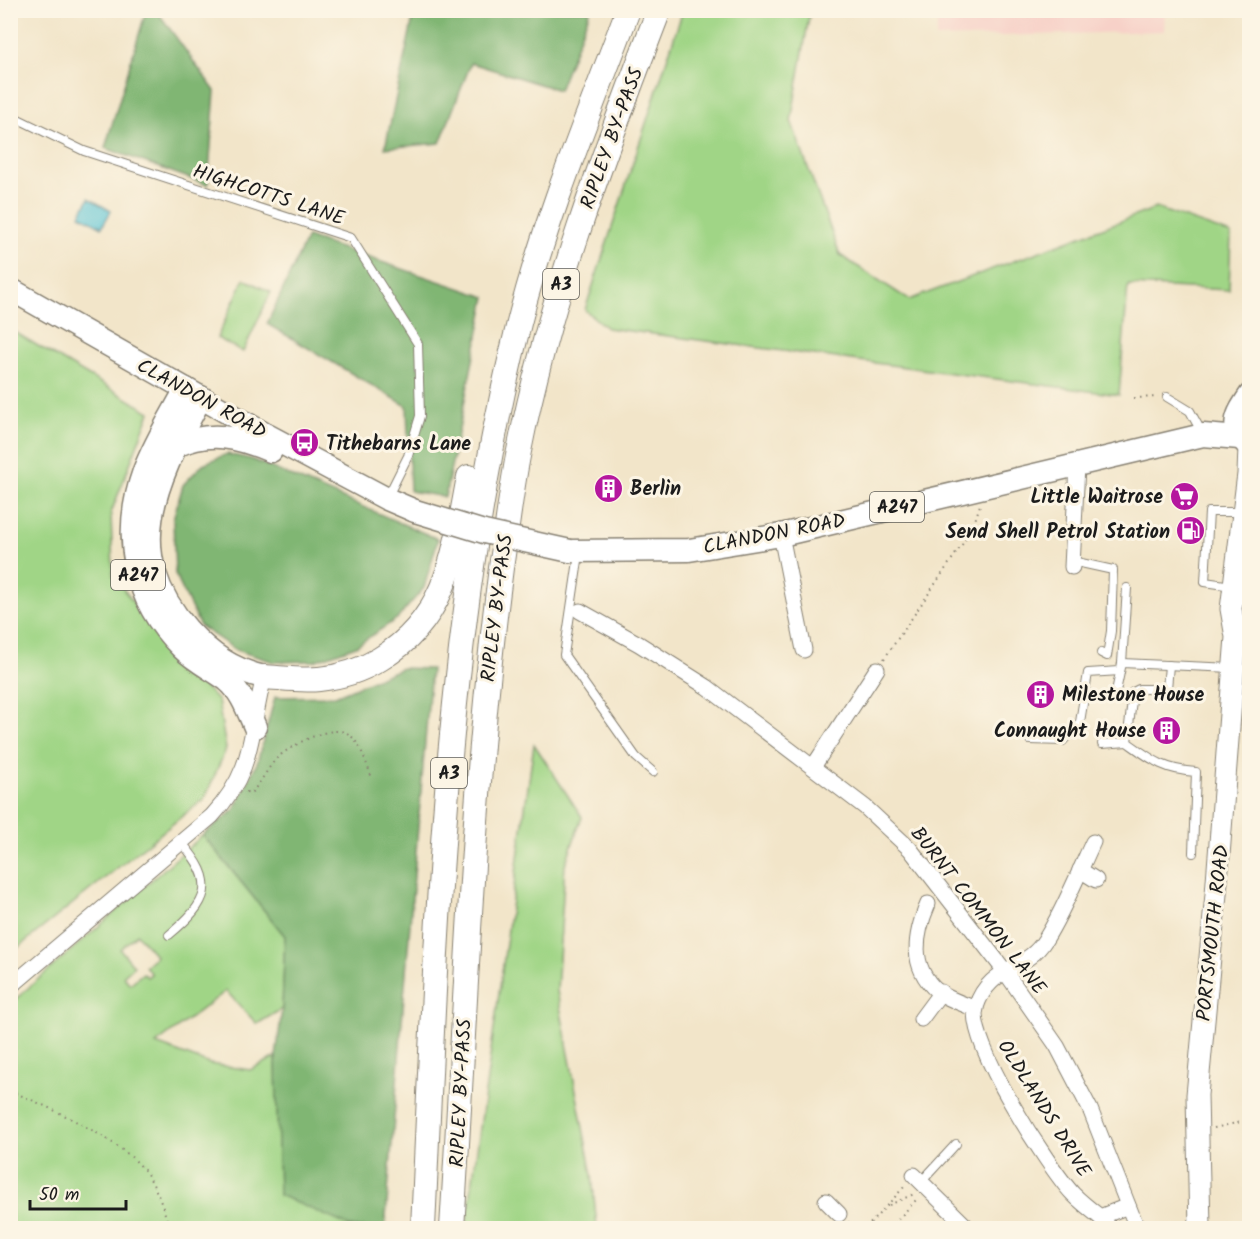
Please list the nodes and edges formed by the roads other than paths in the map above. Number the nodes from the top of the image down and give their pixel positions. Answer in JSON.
{"nodes":[{"id":1,"x":628,"y":10,"type":"edge"},
{"id":2,"x":658,"y":10,"type":"edge"},
{"id":3,"x":10,"y":115,"type":"edge"},
{"id":4,"x":10,"y":289,"type":"edge"},
{"id":5,"x":519,"y":322,"type":"junction"},
{"id":6,"x":194,"y":393,"type":"junction"},
{"id":7,"x":1167,"y":397,"type":"road end"},
{"id":8,"x":1243,"y":404,"type":"edge"},
{"id":9,"x":1207,"y":435,"type":"junction"},
{"id":10,"x":1246,"y":444,"type":"edge"},
{"id":11,"x":176,"y":446,"type":"junction"},
{"id":12,"x":1077,"y":465,"type":"junction"},
{"id":13,"x":325,"y":466,"type":"junction"},
{"id":14,"x":387,"y":499,"type":"junction"},
{"id":15,"x":1243,"y":512,"type":"junction"},
{"id":16,"x":781,"y":535,"type":"junction"},
{"id":17,"x":575,"y":552,"type":"junction"},
{"id":18,"x":1072,"y":564,"type":"joint"},
{"id":19,"x":1233,"y":586,"type":"junction"},
{"id":20,"x":1127,"y":588,"type":"dead end"},
{"id":21,"x":576,"y":607,"type":"junction"},
{"id":22,"x":1250,"y":616,"type":"edge"},
{"id":23,"x":1243,"y":638,"type":"edge"},
{"id":24,"x":804,"y":650,"type":"dead end"},
{"id":25,"x":1101,"y":653,"type":"dead end"},
{"id":26,"x":1122,"y":663,"type":"junction"},
{"id":27,"x":1169,"y":665,"type":"junction"},
{"id":28,"x":1232,"y":668,"type":"junction"},
{"id":29,"x":877,"y":669,"type":"road end"},
{"id":30,"x":1120,"y":672,"type":"junction"},
{"id":31,"x":264,"y":677,"type":"junction"},
{"id":32,"x":1115,"y":696,"type":"dead end"},
{"id":33,"x":255,"y":727,"type":"junction"},
{"id":34,"x":1030,"y":740,"type":"dead end"},
{"id":35,"x":1127,"y":742,"type":"junction"},
{"id":36,"x":1102,"y":744,"type":"dead end"},
{"id":37,"x":813,"y":767,"type":"junction"},
{"id":38,"x":653,"y":772,"type":"dead end"},
{"id":39,"x":181,"y":842,"type":"junction"},
{"id":40,"x":1093,"y":842,"type":"dead end"},
{"id":41,"x":1193,"y":853,"type":"dead end"},
{"id":42,"x":1080,"y":870,"type":"junction"},
{"id":43,"x":1096,"y":880,"type":"dead end"},
{"id":44,"x":928,"y":904,"type":"dead end"},
{"id":45,"x":169,"y":935,"type":"dead end"},
{"id":46,"x":1004,"y":970,"type":"junction"},
{"id":47,"x":10,"y":987,"type":"edge"},
{"id":48,"x":941,"y":992,"type":"junction"},
{"id":49,"x":976,"y":1009,"type":"junction"},
{"id":50,"x":921,"y":1019,"type":"dead end"},
{"id":51,"x":956,"y":1144,"type":"dead end"},
{"id":52,"x":921,"y":1182,"type":"joint"},
{"id":53,"x":826,"y":1201,"type":"dead end"},
{"id":54,"x":1128,"y":1206,"type":"junction"},
{"id":55,"x":839,"y":1214,"type":"dead end"},
{"id":56,"x":1105,"y":1223,"type":"edge"},
{"id":57,"x":423,"y":1228,"type":"edge"},
{"id":58,"x":452,"y":1228,"type":"edge"},
{"id":59,"x":968,"y":1228,"type":"edge"},
{"id":60,"x":1137,"y":1228,"type":"edge"},
{"id":61,"x":1200,"y":1228,"type":"edge"}],
"edges":[{"from":1,"to":5,"type":"highway","name":"RIPLEY BY-PASS","number":"A3"},
{"from":2,"to":58,"type":"highway","name":"RIPLEY BY-PASS","number":"A3"},
{"from":3,"to":14,"type":"lane","name":"HIGHCOTTS LANE"},
{"from":4,"to":6,"type":"main road","name":"CLANDON ROAD","number":"A247"},
{"from":5,"to":31,"type":"highway"},
{"from":5,"to":57,"type":"highway","name":"RIPLEY BY-PASS","number":"A3"},
{"from":6,"to":11,"type":"main road","number":"A247"},
{"from":6,"to":13,"type":"main road","name":"CLANDON ROAD","number":"A247"},
{"from":6,"to":33,"type":"main road","number":"A247"},
{"from":7,"to":9,"type":"lane"},
{"from":8,"to":9,"type":"main road","name":"CLANDON ROAD","number":"A247"},
{"from":8,"to":10,"type":"main road"},
{"from":9,"to":10,"type":"main road","name":"CLANDON ROAD","number":"A247"},
{"from":9,"to":12,"type":"main road","name":"CLANDON ROAD","number":"A247"},
{"from":10,"to":15,"type":"main road","name":"PORTSMOUTH ROAD"},
{"from":11,"to":13,"type":"main road"},
{"from":11,"to":31,"type":"main road","number":"A247"},
{"from":12,"to":16,"type":"main road","name":"CLANDON ROAD","number":"A247"},
{"from":12,"to":18,"type":"street"},
{"from":13,"to":14,"type":"main road","name":"CLANDON ROAD","number":"A247"},
{"from":14,"to":17,"type":"main road","name":"CLANDON ROAD","number":"A247","bridge":true},
{"from":15,"to":19,"type":"main road","name":"PORTSMOUTH ROAD"},
{"from":15,"to":19,"type":"lane"},
{"from":16,"to":17,"type":"main road","name":"CLANDON ROAD","number":"A247"},
{"from":16,"to":24,"type":"street"},
{"from":17,"to":21,"type":"lane"},
{"from":18,"to":25,"type":"lane"},
{"from":19,"to":23,"type":"main road","name":"PORTSMOUTH ROAD"},
{"from":20,"to":26,"type":"lane"},
{"from":21,"to":37,"type":"street","name":"BURNT COMMON LANE"},
{"from":21,"to":38,"type":"lane"},
{"from":22,"to":23,"type":"main road","name":"PORTSMOUTH ROAD"},
{"from":23,"to":28,"type":"main road","name":"PORTSMOUTH ROAD"},
{"from":26,"to":27,"type":"lane"},
{"from":26,"to":30,"type":"lane"},
{"from":27,"to":28,"type":"lane"},
{"from":27,"to":35,"type":"lane"},
{"from":28,"to":61,"type":"main road","name":"PORTSMOUTH ROAD"},
{"from":29,"to":37,"type":"street"},
{"from":30,"to":32,"type":"lane"},
{"from":30,"to":34,"type":"lane"},
{"from":31,"to":33,"type":"street"},
{"from":33,"to":39,"type":"street"},
{"from":35,"to":36,"type":"lane"},
{"from":35,"to":41,"type":"lane"},
{"from":37,"to":46,"type":"street","name":"BURNT COMMON LANE"},
{"from":39,"to":45,"type":"lane"},
{"from":39,"to":47,"type":"street"},
{"from":40,"to":42,"type":"street"},
{"from":42,"to":43,"type":"street"},
{"from":42,"to":46,"type":"street"},
{"from":44,"to":48,"type":"street"},
{"from":46,"to":49,"type":"street"},
{"from":46,"to":54,"type":"street","name":"BURNT COMMON LANE"},
{"from":48,"to":49,"type":"street"},
{"from":48,"to":50,"type":"street"},
{"from":49,"to":56,"type":"street","name":"OLDLANDS DRIVE"},
{"from":51,"to":52,"type":"lane"},
{"from":52,"to":59,"type":"street"},
{"from":53,"to":55,"type":"street"},
{"from":54,"to":56,"type":"street","name":"OLDLANDS DRIVE"},
{"from":54,"to":60,"type":"street","name":"BURNT COMMON LANE"}]}
